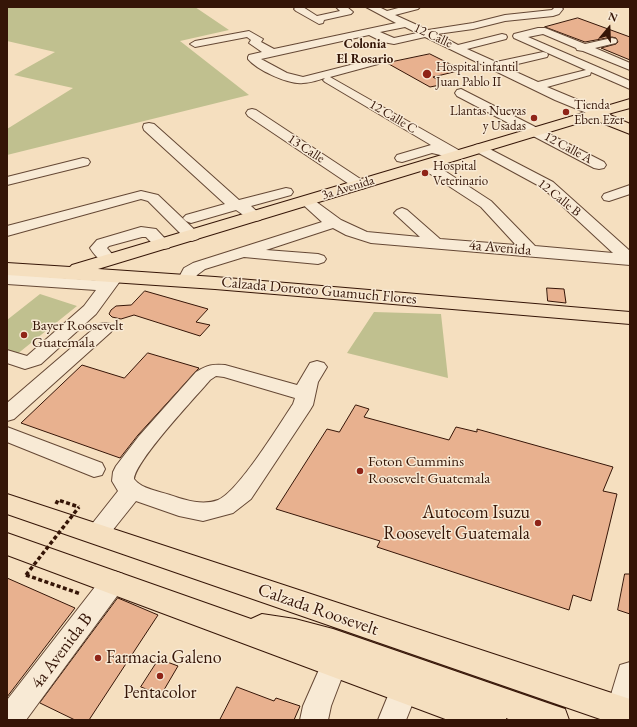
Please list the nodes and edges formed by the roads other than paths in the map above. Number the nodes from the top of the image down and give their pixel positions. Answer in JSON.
{"nodes":[{"id":1,"x":341,"y":7,"type":"edge"},
{"id":2,"x":371,"y":7,"type":"edge"},
{"id":3,"x":415,"y":7,"type":"edge"},
{"id":4,"x":558,"y":9,"type":"dead end"},
{"id":5,"x":308,"y":13,"type":"edge"},
{"id":6,"x":385,"y":14,"type":"junction"},
{"id":7,"x":405,"y":24,"type":"junction"},
{"id":8,"x":370,"y":31,"type":"junction"},
{"id":9,"x":529,"y":33,"type":"junction"},
{"id":10,"x":428,"y":34,"type":"junction"},
{"id":11,"x":502,"y":37,"type":"dead end"},
{"id":12,"x":612,"y":41,"type":"dead end"},
{"id":13,"x":195,"y":44,"type":"dead end"},
{"id":14,"x":457,"y":48,"type":"junction"},
{"id":15,"x":584,"y":48,"type":"junction"},
{"id":16,"x":572,"y":51,"type":"junction"},
{"id":17,"x":271,"y":52,"type":"junction"},
{"id":18,"x":559,"y":54,"type":"junction"},
{"id":19,"x":543,"y":55,"type":"dead end"},
{"id":20,"x":374,"y":62,"type":"dead end"},
{"id":21,"x":495,"y":66,"type":"junction"},
{"id":22,"x":630,"y":67,"type":"edge"},
{"id":23,"x":586,"y":73,"type":"dead end"},
{"id":24,"x":329,"y":80,"type":"dead end"},
{"id":25,"x":628,"y":81,"type":"edge"},
{"id":26,"x":537,"y":86,"type":"junction"},
{"id":27,"x":461,"y":93,"type":"dead end"},
{"id":28,"x":630,"y":103,"type":"edge"},
{"id":29,"x":498,"y":104,"type":"dead end"},
{"id":30,"x":360,"y":107,"type":"dead end"},
{"id":31,"x":252,"y":113,"type":"dead end"},
{"id":32,"x":597,"y":115,"type":"junction"},
{"id":33,"x":149,"y":126,"type":"dead end"},
{"id":34,"x":542,"y":130,"type":"junction"},
{"id":35,"x":630,"y":130,"type":"edge"},
{"id":36,"x":427,"y":146,"type":"junction"},
{"id":37,"x":480,"y":148,"type":"junction"},
{"id":38,"x":456,"y":155,"type":"junction"},
{"id":39,"x":82,"y":162,"type":"dead end"},
{"id":40,"x":413,"y":164,"type":"junction"},
{"id":41,"x":599,"y":165,"type":"dead end"},
{"id":42,"x":7,"y":181,"type":"edge"},
{"id":43,"x":360,"y":185,"type":"junction"},
{"id":44,"x":630,"y":189,"type":"edge"},
{"id":45,"x":286,"y":192,"type":"dead end"},
{"id":46,"x":609,"y":196,"type":"dead end"},
{"id":47,"x":306,"y":201,"type":"junction"},
{"id":48,"x":240,"y":210,"type":"junction"},
{"id":49,"x":402,"y":213,"type":"dead end"},
{"id":50,"x":191,"y":218,"type":"dead end"},
{"id":51,"x":334,"y":223,"type":"junction"},
{"id":52,"x":8,"y":230,"type":"edge"},
{"id":53,"x":296,"y":234,"type":"junction"},
{"id":54,"x":192,"y":236,"type":"junction"},
{"id":55,"x":434,"y":242,"type":"junction"},
{"id":56,"x":163,"y":245,"type":"junction"},
{"id":57,"x":528,"y":250,"type":"junction"},
{"id":58,"x":238,"y":252,"type":"junction"},
{"id":59,"x":288,"y":257,"type":"junction"},
{"id":60,"x":318,"y":259,"type":"dead end"},
{"id":61,"x":630,"y":259,"type":"edge"},
{"id":62,"x":7,"y":269,"type":"edge"},
{"id":63,"x":115,"y":275,"type":"junction"},
{"id":64,"x":7,"y":279,"type":"edge"},
{"id":65,"x":185,"y":281,"type":"junction"},
{"id":66,"x":630,"y":318,"type":"edge"},
{"id":67,"x":106,"y":328,"type":"dead end"},
{"id":68,"x":58,"y":338,"type":"junction"},
{"id":69,"x":85,"y":346,"type":"junction"},
{"id":70,"x":7,"y":356,"type":"edge"},
{"id":71,"x":317,"y":367,"type":"dead end"},
{"id":72,"x":305,"y":394,"type":"junction"},
{"id":73,"x":7,"y":414,"type":"edge"},
{"id":74,"x":7,"y":434,"type":"edge"},
{"id":75,"x":94,"y":469,"type":"dead end"},
{"id":76,"x":131,"y":491,"type":"junction"},
{"id":77,"x":7,"y":504,"type":"edge"},
{"id":78,"x":96,"y":535,"type":"junction"},
{"id":79,"x":7,"y":544,"type":"edge"},
{"id":80,"x":114,"y":581,"type":"junction"},
{"id":81,"x":217,"y":621,"type":"junction"},
{"id":82,"x":334,"y":664,"type":"junction"},
{"id":83,"x":630,"y":674,"type":"edge"},
{"id":84,"x":404,"y":690,"type":"junction"},
{"id":85,"x":625,"y":713,"type":"edge"},
{"id":86,"x":10,"y":714,"type":"edge"},
{"id":87,"x":314,"y":720,"type":"edge"},
{"id":88,"x":392,"y":720,"type":"edge"},
{"id":89,"x":490,"y":720,"type":"edge"},
{"id":90,"x":553,"y":720,"type":"edge"}],
"edges":[{"from":1,"to":5,"type":"street"},
{"from":2,"to":6,"type":"street","name":"12 Calle"},
{"from":3,"to":6,"type":"street"},
{"from":4,"to":10,"type":"street"},
{"from":6,"to":7,"type":"street","name":"12 Calle"},
{"from":7,"to":8,"type":"street"},
{"from":7,"to":10,"type":"street","name":"12 Calle"},
{"from":8,"to":10,"type":"street"},
{"from":8,"to":17,"type":"street"},
{"from":9,"to":15,"type":"street"},
{"from":9,"to":16,"type":"street"},
{"from":9,"to":18,"type":"street"},
{"from":10,"to":14,"type":"street","name":"12 Calle"},
{"from":11,"to":14,"type":"street"},
{"from":12,"to":15,"type":"street"},
{"from":13,"to":17,"type":"street"},
{"from":14,"to":21,"type":"street","name":"12 Calle"},
{"from":15,"to":16,"type":"street"},
{"from":15,"to":22,"type":"street"},
{"from":16,"to":18,"type":"street"},
{"from":16,"to":25,"type":"street"},
{"from":17,"to":20,"type":"street"},
{"from":18,"to":25,"type":"street"},
{"from":19,"to":21,"type":"street"},
{"from":21,"to":26,"type":"street","name":"12 Calle"},
{"from":23,"to":26,"type":"street"},
{"from":24,"to":38,"type":"street","name":"12 Calle C"},
{"from":26,"to":32,"type":"street","name":"12 Calle"},
{"from":27,"to":34,"type":"street"},
{"from":28,"to":32,"type":"main road","name":"3a Avenida"},
{"from":29,"to":34,"type":"street"},
{"from":30,"to":36,"type":"street"},
{"from":31,"to":43,"type":"street","name":"13 Calle"},
{"from":32,"to":34,"type":"main road","name":"3a Avenida"},
{"from":32,"to":35,"type":"main road","name":"12 Calle"},
{"from":33,"to":48,"type":"street"},
{"from":34,"to":37,"type":"main road","name":"3a Avenida"},
{"from":34,"to":41,"type":"street","name":"12 Calle A"},
{"from":36,"to":38,"type":"street"},
{"from":36,"to":40,"type":"street"},
{"from":37,"to":38,"type":"main road","name":"3a Avenida"},
{"from":37,"to":61,"type":"street","name":"12 Calle B"},
{"from":38,"to":40,"type":"main road","name":"3a Avenida"},
{"from":39,"to":42,"type":"street"},
{"from":40,"to":43,"type":"main road","name":"3a Avenida"},
{"from":40,"to":57,"type":"street"},
{"from":43,"to":47,"type":"main road","name":"3a Avenida"},
{"from":44,"to":46,"type":"street"},
{"from":45,"to":48,"type":"street"},
{"from":47,"to":48,"type":"main road","name":"3a Avenida"},
{"from":47,"to":51,"type":"street","name":"4a Avenida"},
{"from":48,"to":50,"type":"street"},
{"from":48,"to":54,"type":"main road","name":"3a Avenida"},
{"from":49,"to":55,"type":"street"},
{"from":51,"to":53,"type":"street"},
{"from":51,"to":55,"type":"street","name":"4a Avenida"},
{"from":52,"to":54,"type":"street"},
{"from":53,"to":58,"type":"street"},
{"from":53,"to":59,"type":"street"},
{"from":54,"to":56,"type":"main road","name":"3a Avenida"},
{"from":55,"to":57,"type":"street","name":"4a Avenida"},
{"from":56,"to":63,"type":"main road","name":"3a Avenida"},
{"from":56,"to":63,"type":"street"},
{"from":57,"to":61,"type":"street","name":"4a Avenida"},
{"from":58,"to":59,"type":"street"},
{"from":58,"to":65,"type":"street"},
{"from":59,"to":60,"type":"street"},
{"from":62,"to":63,"type":"main road","name":"Calzada Doroteo Guamuch Flores"},
{"from":63,"to":64,"type":"street"},
{"from":63,"to":65,"type":"main road","name":"Calzada Doroteo Guamuch Flores"},
{"from":63,"to":68,"type":"street"},
{"from":65,"to":66,"type":"main road","name":"Calzada Doroteo Guamuch Flores"},
{"from":67,"to":69,"type":"street"},
{"from":68,"to":69,"type":"street"},
{"from":68,"to":70,"type":"street"},
{"from":69,"to":73,"type":"street"},
{"from":71,"to":72,"type":"street"},
{"from":72,"to":76,"type":"street"},
{"from":72,"to":76,"type":"street"},
{"from":74,"to":75,"type":"street"},
{"from":76,"to":78,"type":"street"},
{"from":77,"to":78,"type":"main road","name":"Calzada Roosevelt"},
{"from":78,"to":85,"type":"main road","name":"Calzada Roosevelt"},
{"from":79,"to":80,"type":"main road"},
{"from":80,"to":81,"type":"main road"},
{"from":80,"to":86,"type":"street","name":"4a Avenida B"},
{"from":81,"to":82,"type":"main road"},
{"from":81,"to":90,"type":"main road"},
{"from":82,"to":84,"type":"main road"},
{"from":82,"to":87,"type":"street"},
{"from":83,"to":85,"type":"street"},
{"from":84,"to":88,"type":"street"},
{"from":84,"to":89,"type":"main road"}]}
